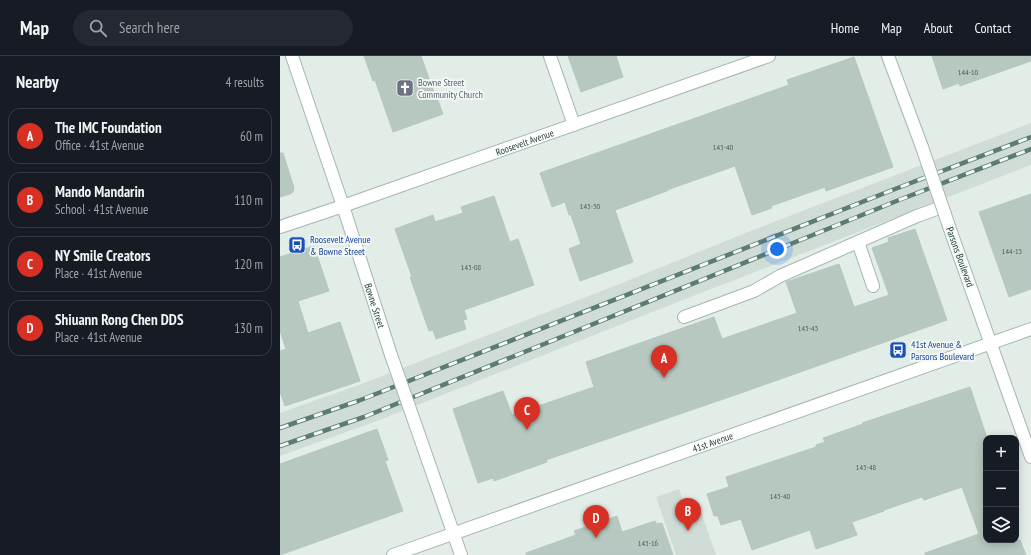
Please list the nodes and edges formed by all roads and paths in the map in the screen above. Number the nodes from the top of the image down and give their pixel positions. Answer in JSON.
{"nodes":[{"id":1,"x":292,"y":56,"type":"edge"},
{"id":2,"x":550,"y":56,"type":"edge"},
{"id":3,"x":769,"y":56,"type":"edge"},
{"id":4,"x":888,"y":56,"type":"edge"},
{"id":5,"x":574,"y":125,"type":"junction"},
{"id":6,"x":343,"y":206,"type":"junction"},
{"id":7,"x":942,"y":207,"type":"junction"},
{"id":8,"x":280,"y":227,"type":"edge"},
{"id":9,"x":858,"y":242,"type":"junction"},
{"id":10,"x":873,"y":286,"type":"dead end"},
{"id":11,"x":684,"y":317,"type":"dead end"},
{"id":12,"x":1031,"y":329,"type":"edge"},
{"id":13,"x":991,"y":343,"type":"junction"},
{"id":14,"x":1031,"y":457,"type":"edge"},
{"id":15,"x":454,"y":533,"type":"junction"},
{"id":16,"x":393,"y":555,"type":"edge"},
{"id":17,"x":461,"y":555,"type":"edge"}],
"edges":[{"from":1,"to":6,"type":"street","name":"Bowne Street"},
{"from":2,"to":5,"type":"street"},
{"from":3,"to":5,"type":"street","name":"Roosevelt Avenue"},
{"from":4,"to":7,"type":"street","name":"Parsons Boulevard","bridge":true},
{"from":5,"to":6,"type":"street","name":"Roosevelt Avenue"},
{"from":6,"to":8,"type":"street","name":"Roosevelt Avenue"},
{"from":6,"to":15,"type":"street","name":"Bowne Street","bridge":true},
{"from":7,"to":9,"type":"street"},
{"from":7,"to":13,"type":"street","name":"Parsons Boulevard","bridge":true},
{"from":9,"to":10,"type":"street"},
{"from":9,"to":11,"type":"street"},
{"from":12,"to":13,"type":"street","name":"41st Avenue"},
{"from":13,"to":14,"type":"street","name":"Parsons Boulevard"},
{"from":13,"to":15,"type":"street","name":"41st Avenue"},
{"from":15,"to":16,"type":"street","name":"41st Avenue"},
{"from":15,"to":17,"type":"street","name":"Bowne Street"}]}
